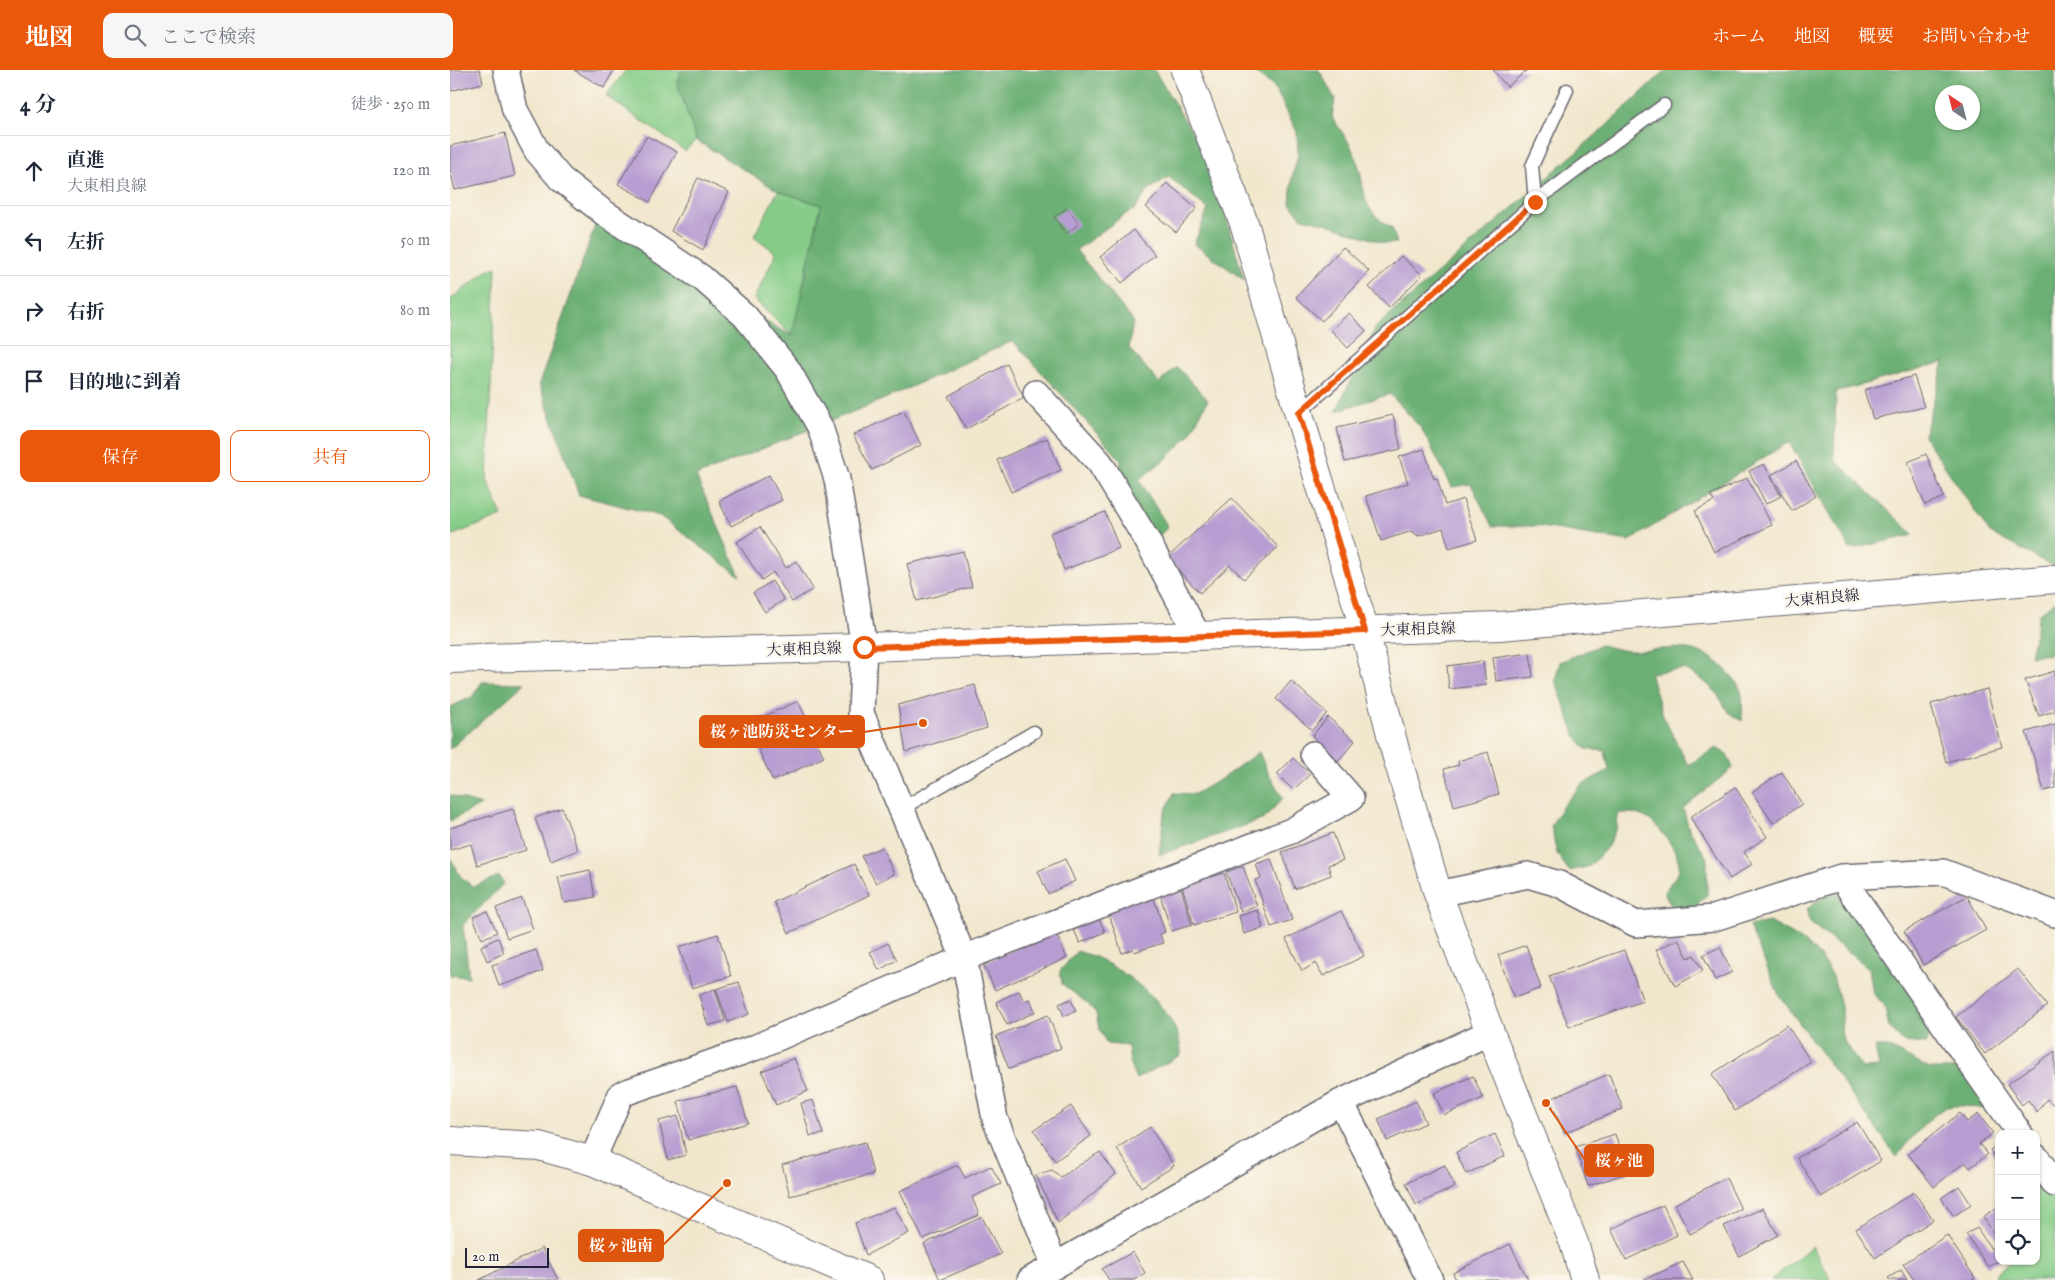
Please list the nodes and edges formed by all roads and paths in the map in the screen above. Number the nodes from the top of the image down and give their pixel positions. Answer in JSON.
{"nodes":[{"id":1,"x":506,"y":70,"type":"edge"},
{"id":2,"x":1185,"y":70,"type":"edge"},
{"id":3,"x":1567,"y":90,"type":"dead end"},
{"id":4,"x":1664,"y":105,"type":"dead end"},
{"id":5,"x":1535,"y":202,"type":"junction"},
{"id":6,"x":1036,"y":393,"type":"dead end"},
{"id":7,"x":1299,"y":413,"type":"junction"},
{"id":8,"x":2055,"y":579,"type":"edge"},
{"id":9,"x":1365,"y":631,"type":"junction"},
{"id":10,"x":1198,"y":636,"type":"junction"},
{"id":11,"x":864,"y":647,"type":"junction"},
{"id":12,"x":450,"y":658,"type":"edge"},
{"id":13,"x":1034,"y":732,"type":"dead end"},
{"id":14,"x":1313,"y":754,"type":"dead end"},
{"id":15,"x":901,"y":809,"type":"junction"},
{"id":16,"x":1841,"y":877,"type":"junction"},
{"id":17,"x":1438,"y":894,"type":"junction"},
{"id":18,"x":2055,"y":914,"type":"edge"},
{"id":19,"x":964,"y":958,"type":"junction"},
{"id":20,"x":1490,"y":1032,"type":"junction"},
{"id":21,"x":1341,"y":1102,"type":"junction"},
{"id":22,"x":2017,"y":1130,"type":"edge"},
{"id":23,"x":450,"y":1141,"type":"edge"},
{"id":24,"x":592,"y":1161,"type":"junction"},
{"id":25,"x":2040,"y":1163,"type":"edge"},
{"id":26,"x":2055,"y":1184,"type":"edge"},
{"id":27,"x":1055,"y":1266,"type":"junction"},
{"id":28,"x":869,"y":1280,"type":"edge"},
{"id":29,"x":1030,"y":1280,"type":"edge"},
{"id":30,"x":1430,"y":1280,"type":"edge"},
{"id":31,"x":1585,"y":1280,"type":"edge"}],
"edges":[{"from":1,"to":11,"type":"street"},
{"from":2,"to":7,"type":"street"},
{"from":3,"to":5,"type":"lane"},
{"from":4,"to":5,"type":"lane"},
{"from":5,"to":7,"type":"lane"},
{"from":6,"to":10,"type":"street"},
{"from":7,"to":9,"type":"street"},
{"from":8,"to":9,"type":"street","name":"大東相良線"},
{"from":9,"to":10,"type":"street","name":"大東相良線"},
{"from":9,"to":17,"type":"street"},
{"from":10,"to":11,"type":"street","name":"大東相良線"},
{"from":11,"to":12,"type":"street","name":"大東相良線"},
{"from":11,"to":15,"type":"street"},
{"from":13,"to":15,"type":"lane"},
{"from":14,"to":19,"type":"street"},
{"from":15,"to":19,"type":"street"},
{"from":16,"to":17,"type":"street"},
{"from":16,"to":18,"type":"street"},
{"from":16,"to":22,"type":"street"},
{"from":17,"to":20,"type":"street"},
{"from":19,"to":24,"type":"street"},
{"from":19,"to":27,"type":"street"},
{"from":20,"to":21,"type":"street"},
{"from":20,"to":31,"type":"street"},
{"from":21,"to":27,"type":"street"},
{"from":21,"to":30,"type":"street"},
{"from":23,"to":24,"type":"street"},
{"from":24,"to":28,"type":"street"},
{"from":25,"to":26,"type":"street"},
{"from":27,"to":29,"type":"street"}]}
